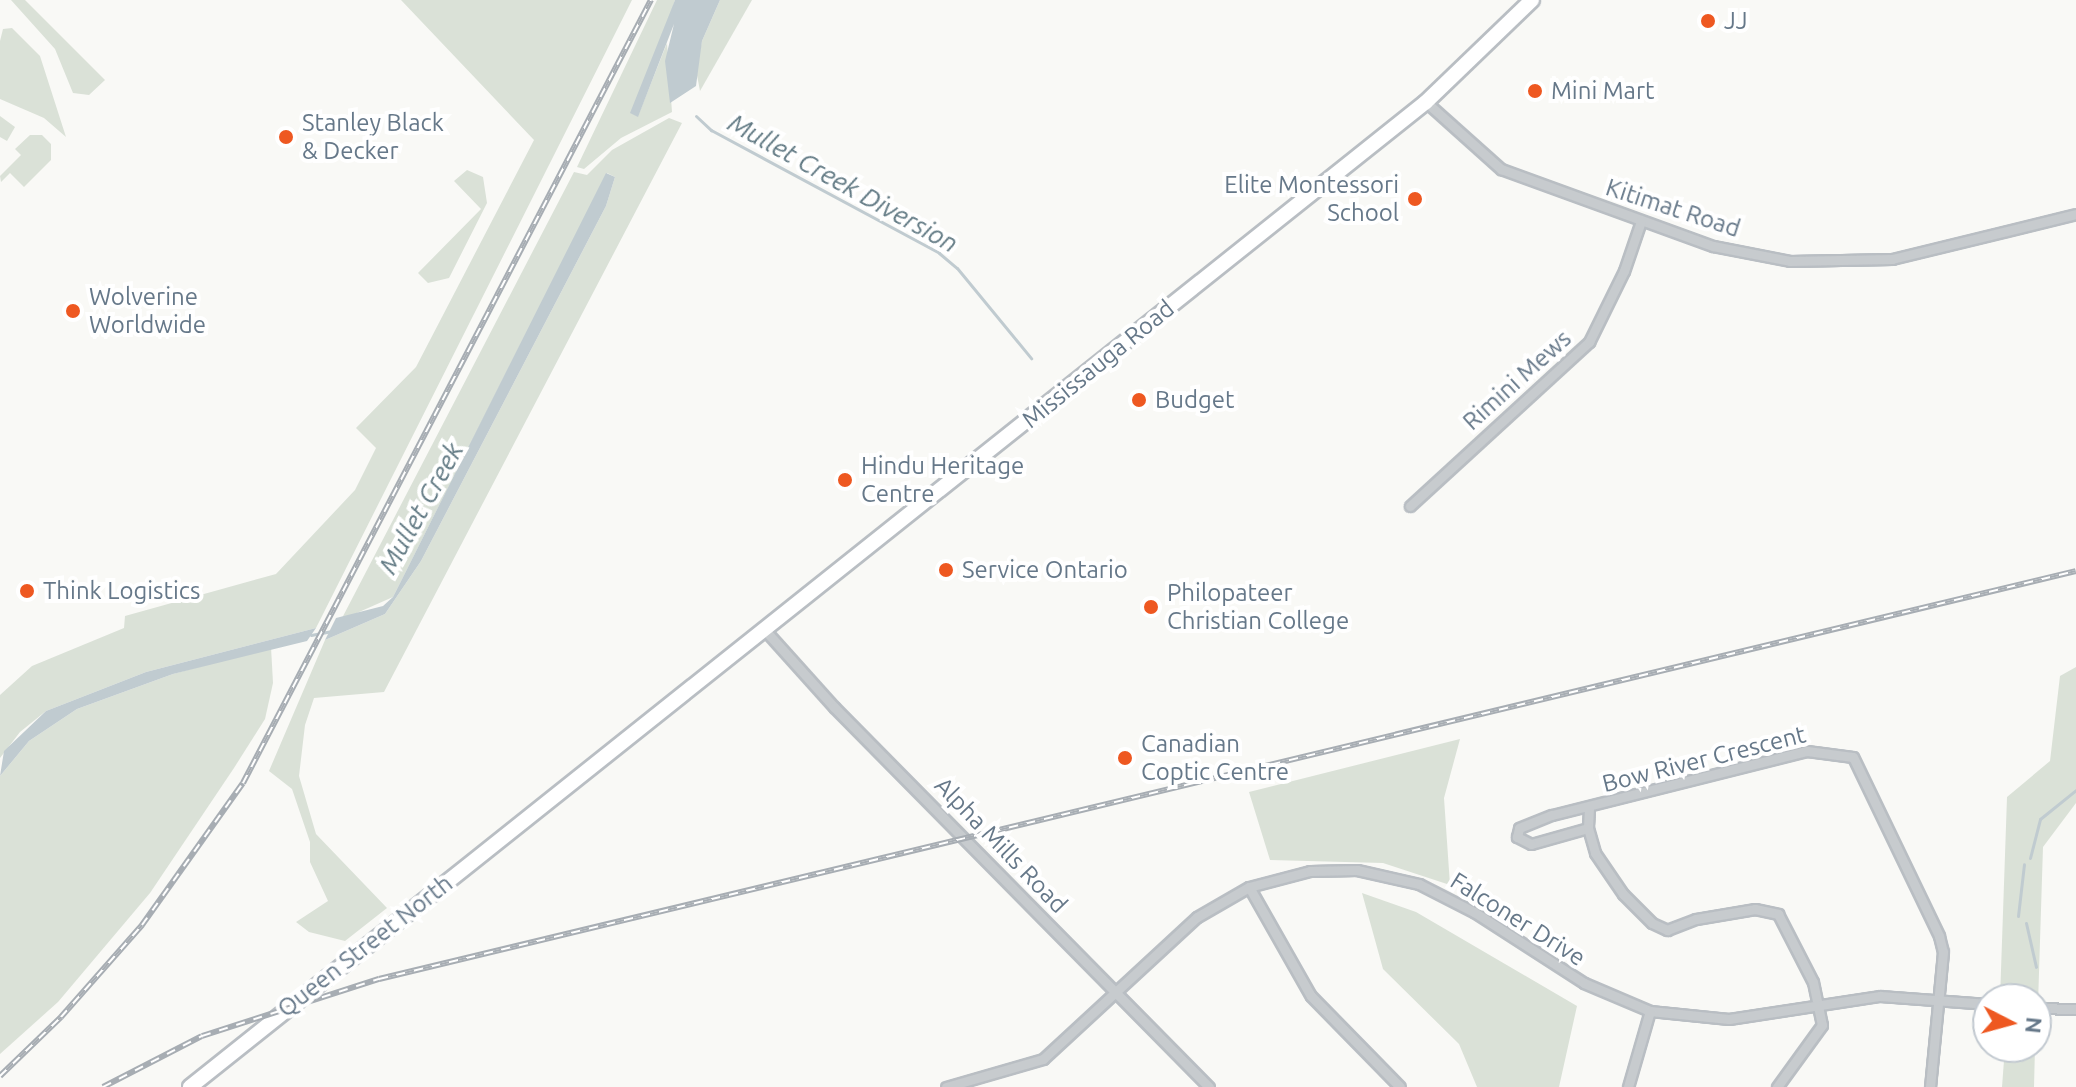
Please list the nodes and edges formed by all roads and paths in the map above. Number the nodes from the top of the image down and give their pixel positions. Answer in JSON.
{"nodes":[{"id":1,"x":1532,"y":0,"type":"edge"},
{"id":2,"x":1426,"y":102,"type":"junction"},
{"id":3,"x":2076,"y":214,"type":"edge"},
{"id":4,"x":1641,"y":221,"type":"junction"},
{"id":5,"x":1410,"y":506,"type":"dead end"},
{"id":6,"x":764,"y":629,"type":"junction"},
{"id":7,"x":541,"y":806,"type":"joint"},
{"id":8,"x":1589,"y":808,"type":"junction"},
{"id":9,"x":1588,"y":828,"type":"junction"},
{"id":10,"x":1249,"y":887,"type":"junction"},
{"id":11,"x":1115,"y":993,"type":"junction"},
{"id":12,"x":1937,"y":1000,"type":"junction"},
{"id":13,"x":1972,"y":1003,"type":"edge"},
{"id":14,"x":1818,"y":1005,"type":"junction"},
{"id":15,"x":2052,"y":1008,"type":"edge"},
{"id":16,"x":2076,"y":1009,"type":"edge"},
{"id":17,"x":1650,"y":1011,"type":"junction"},
{"id":18,"x":190,"y":1087,"type":"edge"},
{"id":19,"x":946,"y":1087,"type":"edge"},
{"id":20,"x":1209,"y":1087,"type":"edge"},
{"id":21,"x":1400,"y":1087,"type":"edge"},
{"id":22,"x":1628,"y":1087,"type":"edge"},
{"id":23,"x":1777,"y":1087,"type":"edge"},
{"id":24,"x":1930,"y":1087,"type":"edge"}],
"edges":[{"from":1,"to":2,"type":"main road","name":"Mississauga Road"},
{"from":2,"to":4,"type":"street","name":"Kitimat Road"},
{"from":2,"to":6,"type":"main road","name":"Mississauga Road"},
{"from":3,"to":4,"type":"street","name":"Kitimat Road"},
{"from":4,"to":5,"type":"street","name":"Rimini Mews"},
{"from":6,"to":7,"type":"main road","name":"Mississauga Road"},
{"from":6,"to":11,"type":"street","name":"Alpha Mills Road"},
{"from":7,"to":18,"type":"main road","name":"Queen Street North"},
{"from":8,"to":9,"type":"street","name":"Bow River Crescent"},
{"from":8,"to":9,"type":"street","name":"Bow River Crescent"},
{"from":8,"to":12,"type":"street","name":"Bow River Crescent"},
{"from":9,"to":14,"type":"street","name":"Bow River Crescent"},
{"from":10,"to":11,"type":"street","name":"Falconer Drive"},
{"from":10,"to":17,"type":"street","name":"Falconer Drive"},
{"from":10,"to":21,"type":"street"},
{"from":11,"to":19,"type":"street","name":"Falconer Drive"},
{"from":11,"to":20,"type":"street","name":"Alpha Mills Road"},
{"from":12,"to":13,"type":"street","name":"Falconer Drive"},
{"from":12,"to":14,"type":"street","name":"Falconer Drive"},
{"from":12,"to":24,"type":"street"},
{"from":14,"to":17,"type":"street","name":"Falconer Drive"},
{"from":14,"to":23,"type":"street"},
{"from":15,"to":16,"type":"street"},
{"from":17,"to":22,"type":"street"}]}
